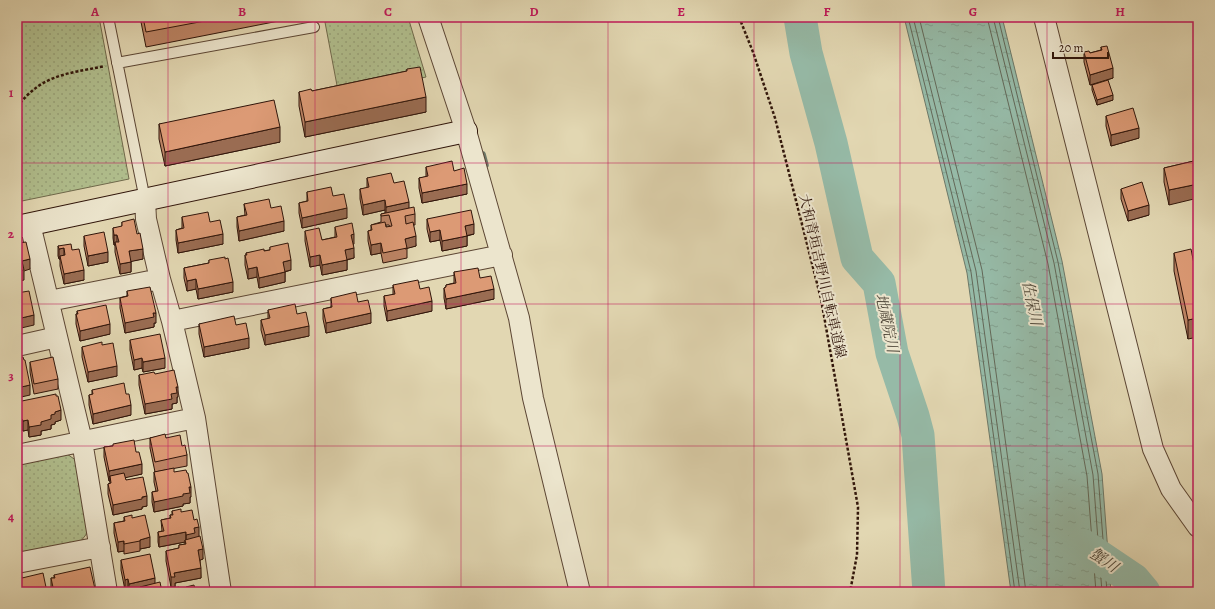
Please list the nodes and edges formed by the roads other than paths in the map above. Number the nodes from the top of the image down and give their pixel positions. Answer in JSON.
{"nodes":[{"id":1,"x":108,"y":17,"type":"edge"},
{"id":2,"x":428,"y":17,"type":"edge"},
{"id":3,"x":1044,"y":17,"type":"edge"},
{"id":4,"x":314,"y":27,"type":"dead end"},
{"id":5,"x":117,"y":63,"type":"junction"},
{"id":6,"x":466,"y":131,"type":"junction"},
{"id":7,"x":145,"y":200,"type":"junction"},
{"id":8,"x":24,"y":226,"type":"edge"},
{"id":9,"x":502,"y":255,"type":"junction"},
{"id":10,"x":160,"y":279,"type":"junction"},
{"id":11,"x":49,"y":301,"type":"junction"},
{"id":12,"x":172,"y":321,"type":"junction"},
{"id":13,"x":57,"y":337,"type":"junction"},
{"id":14,"x":17,"y":346,"type":"edge"},
{"id":15,"x":194,"y":418,"type":"junction"},
{"id":16,"x":82,"y":441,"type":"junction"},
{"id":17,"x":17,"y":454,"type":"edge"},
{"id":18,"x":1198,"y":527,"type":"edge"},
{"id":19,"x":100,"y":547,"type":"junction"},
{"id":20,"x":17,"y":563,"type":"edge"},
{"id":21,"x":107,"y":592,"type":"edge"},
{"id":22,"x":221,"y":592,"type":"edge"},
{"id":23,"x":580,"y":592,"type":"edge"}],
"edges":[{"from":1,"to":5,"type":"lane"},
{"from":2,"to":6,"type":"street"},
{"from":3,"to":18,"type":"street"},
{"from":4,"to":5,"type":"lane"},
{"from":5,"to":7,"type":"lane"},
{"from":6,"to":7,"type":"street"},
{"from":6,"to":9,"type":"street"},
{"from":7,"to":8,"type":"street"},
{"from":7,"to":10,"type":"street"},
{"from":8,"to":11,"type":"street"},
{"from":9,"to":12,"type":"street"},
{"from":9,"to":23,"type":"street"},
{"from":10,"to":11,"type":"street"},
{"from":10,"to":12,"type":"street"},
{"from":11,"to":13,"type":"street"},
{"from":12,"to":15,"type":"street"},
{"from":13,"to":14,"type":"street"},
{"from":13,"to":16,"type":"street"},
{"from":15,"to":16,"type":"street"},
{"from":15,"to":22,"type":"street"},
{"from":16,"to":17,"type":"street"},
{"from":16,"to":19,"type":"street"},
{"from":19,"to":20,"type":"street"},
{"from":19,"to":21,"type":"street"}]}
